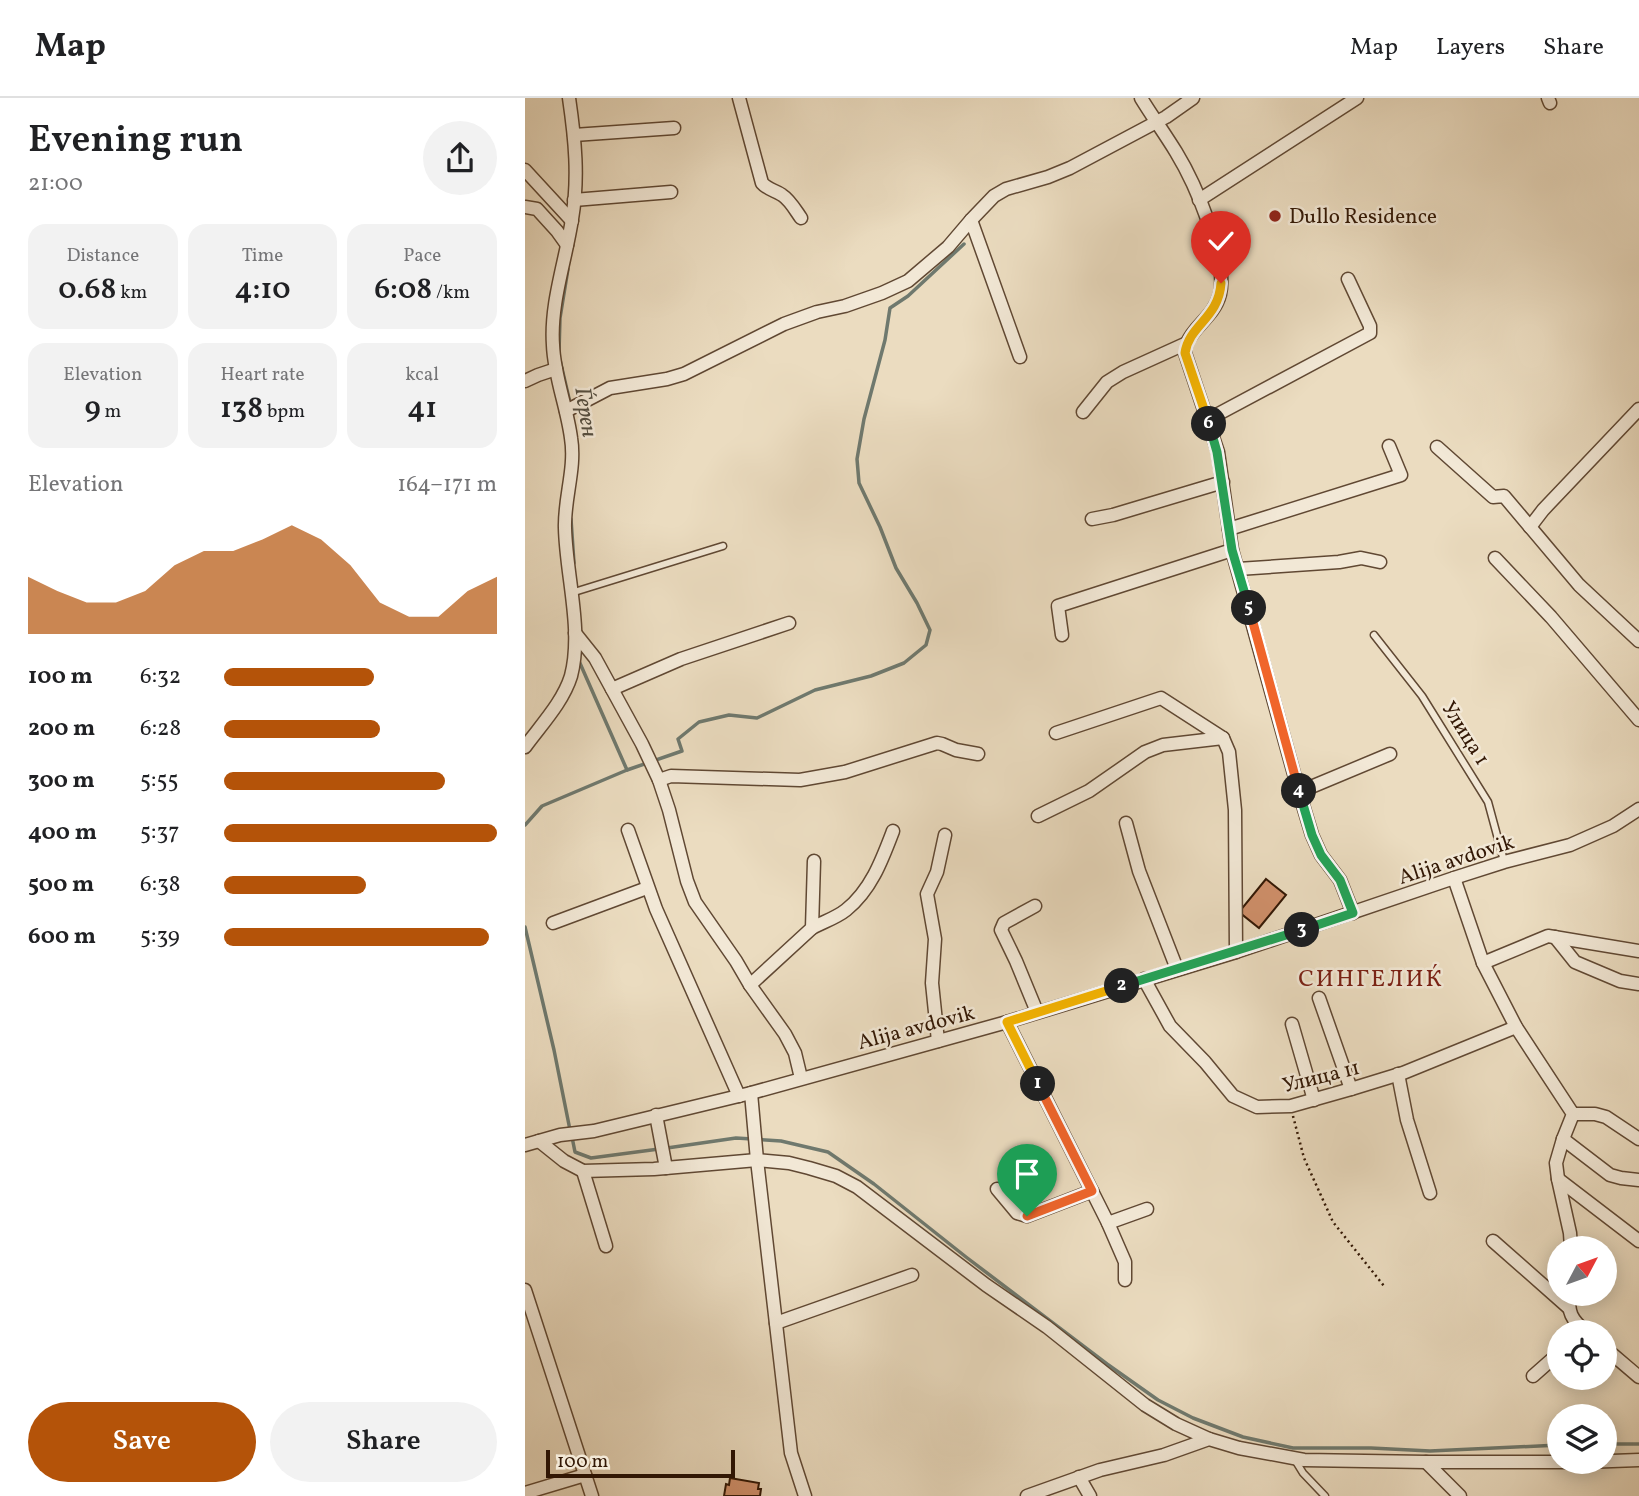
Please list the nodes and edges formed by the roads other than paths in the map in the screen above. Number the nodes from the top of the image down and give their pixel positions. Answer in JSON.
{"nodes":[{"id":1,"x":569,"y":98,"type":"edge"},
{"id":2,"x":739,"y":98,"type":"edge"},
{"id":3,"x":1141,"y":98,"type":"edge"},
{"id":4,"x":1193,"y":98,"type":"edge"},
{"id":5,"x":1357,"y":98,"type":"edge"},
{"id":6,"x":1156,"y":122,"type":"junction"},
{"id":7,"x":674,"y":128,"type":"dead end"},
{"id":8,"x":574,"y":135,"type":"junction"},
{"id":9,"x":525,"y":170,"type":"edge"},
{"id":10,"x":671,"y":192,"type":"dead end"},
{"id":11,"x":574,"y":200,"type":"junction"},
{"id":12,"x":1199,"y":200,"type":"junction"},
{"id":13,"x":525,"y":207,"type":"edge"},
{"id":14,"x":801,"y":218,"type":"dead end"},
{"id":15,"x":971,"y":219,"type":"junction"},
{"id":16,"x":572,"y":221,"type":"junction"},
{"id":17,"x":566,"y":244,"type":"junction"},
{"id":18,"x":1347,"y":279,"type":"dead end"},
{"id":19,"x":1187,"y":343,"type":"junction"},
{"id":20,"x":1020,"y":357,"type":"dead end"},
{"id":21,"x":556,"y":369,"type":"junction"},
{"id":22,"x":525,"y":381,"type":"edge"},
{"id":23,"x":1639,"y":409,"type":"edge"},
{"id":24,"x":566,"y":411,"type":"junction"},
{"id":25,"x":1083,"y":412,"type":"dead end"},
{"id":26,"x":1207,"y":420,"type":"junction"},
{"id":27,"x":1389,"y":446,"type":"dead end"},
{"id":28,"x":1437,"y":447,"type":"dead end"},
{"id":29,"x":1223,"y":482,"type":"junction"},
{"id":30,"x":1092,"y":519,"type":"dead end"},
{"id":31,"x":1530,"y":527,"type":"junction"},
{"id":32,"x":1229,"y":529,"type":"junction"},
{"id":33,"x":723,"y":546,"type":"dead end"},
{"id":34,"x":1232,"y":550,"type":"junction"},
{"id":35,"x":1495,"y":558,"type":"dead end"},
{"id":36,"x":1380,"y":562,"type":"dead end"},
{"id":37,"x":1238,"y":569,"type":"junction"},
{"id":38,"x":571,"y":593,"type":"junction"},
{"id":39,"x":789,"y":623,"type":"dead end"},
{"id":40,"x":575,"y":633,"type":"junction"},
{"id":41,"x":1062,"y":635,"type":"dead end"},
{"id":42,"x":1374,"y":635,"type":"dead end"},
{"id":43,"x":1638,"y":637,"type":"edge"},
{"id":44,"x":612,"y":689,"type":"junction"},
{"id":45,"x":1639,"y":720,"type":"edge"},
{"id":46,"x":1056,"y":733,"type":"dead end"},
{"id":47,"x":1223,"y":738,"type":"junction"},
{"id":48,"x":525,"y":747,"type":"edge"},
{"id":49,"x":978,"y":754,"type":"dead end"},
{"id":50,"x":1390,"y":754,"type":"dead end"},
{"id":51,"x":656,"y":774,"type":"junction"},
{"id":52,"x":1299,"y":792,"type":"junction"},
{"id":53,"x":1639,"y":809,"type":"edge"},
{"id":54,"x":1038,"y":816,"type":"dead end"},
{"id":55,"x":1126,"y":822,"type":"dead end"},
{"id":56,"x":628,"y":830,"type":"dead end"},
{"id":57,"x":893,"y":831,"type":"dead end"},
{"id":58,"x":945,"y":835,"type":"dead end"},
{"id":59,"x":814,"y":862,"type":"dead end"},
{"id":60,"x":1504,"y":862,"type":"junction"},
{"id":61,"x":1454,"y":878,"type":"junction"},
{"id":62,"x":647,"y":888,"type":"junction"},
{"id":63,"x":1035,"y":906,"type":"dead end"},
{"id":64,"x":1353,"y":913,"type":"junction"},
{"id":65,"x":553,"y":923,"type":"dead end"},
{"id":66,"x":812,"y":928,"type":"junction"},
{"id":67,"x":1555,"y":937,"type":"junction"},
{"id":68,"x":1236,"y":951,"type":"junction"},
{"id":69,"x":1639,"y":951,"type":"edge"},
{"id":70,"x":1483,"y":963,"type":"junction"},
{"id":71,"x":1177,"y":969,"type":"junction"},
{"id":72,"x":1144,"y":979,"type":"junction"},
{"id":73,"x":750,"y":985,"type":"junction"},
{"id":74,"x":1639,"y":985,"type":"edge"},
{"id":75,"x":1319,"y":998,"type":"dead end"},
{"id":76,"x":1037,"y":1012,"type":"junction"},
{"id":77,"x":1007,"y":1022,"type":"junction"},
{"id":78,"x":1292,"y":1024,"type":"dead end"},
{"id":79,"x":1516,"y":1027,"type":"junction"},
{"id":80,"x":938,"y":1041,"type":"junction"},
{"id":81,"x":1398,"y":1074,"type":"junction"},
{"id":82,"x":801,"y":1078,"type":"junction"},
{"id":83,"x":1351,"y":1089,"type":"junction"},
{"id":84,"x":745,"y":1094,"type":"junction"},
{"id":85,"x":1314,"y":1100,"type":"junction"},
{"id":86,"x":1573,"y":1114,"type":"junction"},
{"id":87,"x":656,"y":1115,"type":"junction"},
{"id":88,"x":1563,"y":1139,"type":"junction"},
{"id":89,"x":1639,"y":1139,"type":"edge"},
{"id":90,"x":539,"y":1141,"type":"junction"},
{"id":91,"x":525,"y":1145,"type":"edge"},
{"id":92,"x":756,"y":1154,"type":"junction"},
{"id":93,"x":666,"y":1164,"type":"junction"},
{"id":94,"x":583,"y":1171,"type":"junction"},
{"id":95,"x":1558,"y":1179,"type":"junction"},
{"id":96,"x":1639,"y":1181,"type":"edge"},
{"id":97,"x":997,"y":1189,"type":"dead end"},
{"id":98,"x":1092,"y":1191,"type":"junction"},
{"id":99,"x":1430,"y":1193,"type":"dead end"},
{"id":100,"x":1147,"y":1209,"type":"dead end"},
{"id":101,"x":1108,"y":1223,"type":"junction"},
{"id":102,"x":1570,"y":1236,"type":"edge"},
{"id":103,"x":1493,"y":1241,"type":"dead end"},
{"id":104,"x":1639,"y":1241,"type":"edge"},
{"id":105,"x":606,"y":1246,"type":"dead end"},
{"id":106,"x":912,"y":1275,"type":"dead end"},
{"id":107,"x":1125,"y":1280,"type":"dead end"},
{"id":108,"x":525,"y":1290,"type":"edge"},
{"id":109,"x":1569,"y":1308,"type":"joint"},
{"id":110,"x":1574,"y":1320,"type":"edge"},
{"id":111,"x":776,"y":1322,"type":"junction"},
{"id":112,"x":1617,"y":1358,"type":"edge"},
{"id":113,"x":1547,"y":1364,"type":"edge"},
{"id":114,"x":1533,"y":1376,"type":"dead end"},
{"id":115,"x":1639,"y":1377,"type":"edge"},
{"id":116,"x":1209,"y":1439,"type":"junction"},
{"id":117,"x":1295,"y":1458,"type":"junction"},
{"id":118,"x":1639,"y":1460,"type":"edge"},
{"id":119,"x":1426,"y":1462,"type":"junction"},
{"id":120,"x":585,"y":1475,"type":"junction"},
{"id":121,"x":1079,"y":1477,"type":"junction"},
{"id":122,"x":525,"y":1493,"type":"edge"},
{"id":123,"x":592,"y":1496,"type":"edge"},
{"id":124,"x":805,"y":1496,"type":"edge"},
{"id":125,"x":1027,"y":1496,"type":"edge"},
{"id":126,"x":1090,"y":1496,"type":"edge"},
{"id":127,"x":1325,"y":1496,"type":"edge"},
{"id":128,"x":1460,"y":1496,"type":"edge"}],
"edges":[{"from":1,"to":8,"type":"street"},
{"from":2,"to":14,"type":"street"},
{"from":3,"to":6,"type":"street"},
{"from":4,"to":6,"type":"street"},
{"from":5,"to":12,"type":"street"},
{"from":6,"to":12,"type":"street"},
{"from":6,"to":15,"type":"street"},
{"from":7,"to":8,"type":"street"},
{"from":8,"to":11,"type":"street"},
{"from":9,"to":16,"type":"street"},
{"from":10,"to":11,"type":"street"},
{"from":11,"to":16,"type":"street"},
{"from":12,"to":19,"type":"street"},
{"from":13,"to":17,"type":"street"},
{"from":15,"to":20,"type":"street"},
{"from":15,"to":24,"type":"street"},
{"from":16,"to":17,"type":"street"},
{"from":17,"to":21,"type":"street"},
{"from":18,"to":26,"type":"street"},
{"from":19,"to":25,"type":"street"},
{"from":19,"to":26,"type":"street"},
{"from":21,"to":22,"type":"street"},
{"from":21,"to":24,"type":"street"},
{"from":23,"to":31,"type":"street"},
{"from":24,"to":38,"type":"street"},
{"from":26,"to":29,"type":"street"},
{"from":27,"to":32,"type":"street"},
{"from":28,"to":31,"type":"street"},
{"from":29,"to":30,"type":"street"},
{"from":29,"to":32,"type":"street"},
{"from":31,"to":43,"type":"street"},
{"from":32,"to":34,"type":"street"},
{"from":33,"to":38,"type":"lane"},
{"from":34,"to":37,"type":"street"},
{"from":34,"to":41,"type":"street"},
{"from":35,"to":45,"type":"street"},
{"from":36,"to":37,"type":"street"},
{"from":37,"to":52,"type":"street"},
{"from":38,"to":40,"type":"street"},
{"from":39,"to":44,"type":"street"},
{"from":40,"to":44,"type":"street"},
{"from":40,"to":48,"type":"street"},
{"from":42,"to":60,"type":"lane","name":"Улица 1"},
{"from":44,"to":51,"type":"street"},
{"from":46,"to":47,"type":"street"},
{"from":47,"to":54,"type":"street"},
{"from":47,"to":68,"type":"street"},
{"from":49,"to":51,"type":"street"},
{"from":50,"to":52,"type":"street"},
{"from":51,"to":73,"type":"street"},
{"from":52,"to":64,"type":"street"},
{"from":53,"to":60,"type":"street","name":"Alija avdovik"},
{"from":55,"to":71,"type":"street"},
{"from":56,"to":62,"type":"street"},
{"from":57,"to":66,"type":"street"},
{"from":58,"to":80,"type":"street"},
{"from":59,"to":66,"type":"street"},
{"from":60,"to":61,"type":"street","name":"Alija avdovik"},
{"from":61,"to":64,"type":"street","name":"Alija avdovik"},
{"from":61,"to":70,"type":"street"},
{"from":62,"to":65,"type":"street"},
{"from":62,"to":84,"type":"street"},
{"from":63,"to":76,"type":"street"},
{"from":64,"to":68,"type":"street","name":"Alija avdovik"},
{"from":66,"to":73,"type":"street"},
{"from":67,"to":69,"type":"street"},
{"from":67,"to":70,"type":"street"},
{"from":67,"to":74,"type":"street"},
{"from":68,"to":71,"type":"street","name":"Alija avdovik"},
{"from":70,"to":79,"type":"street"},
{"from":71,"to":72,"type":"street","name":"Alija avdovik"},
{"from":72,"to":76,"type":"street","name":"Alija avdovik"},
{"from":72,"to":85,"type":"street","name":"Улица 11"},
{"from":73,"to":82,"type":"street"},
{"from":75,"to":83,"type":"street"},
{"from":76,"to":77,"type":"street","name":"Alija avdovik"},
{"from":77,"to":80,"type":"street","name":"Alija avdovik"},
{"from":77,"to":98,"type":"street"},
{"from":78,"to":85,"type":"street"},
{"from":79,"to":81,"type":"street","name":"Улица 11"},
{"from":79,"to":86,"type":"street"},
{"from":80,"to":82,"type":"street","name":"Alija avdovik"},
{"from":81,"to":83,"type":"street","name":"Улица 11"},
{"from":81,"to":99,"type":"street"},
{"from":82,"to":84,"type":"street","name":"Alija avdovik"},
{"from":83,"to":85,"type":"street","name":"Улица 11"},
{"from":84,"to":87,"type":"street","name":"Alija avdovik"},
{"from":84,"to":92,"type":"street"},
{"from":86,"to":88,"type":"street"},
{"from":86,"to":89,"type":"street"},
{"from":87,"to":90,"type":"street","name":"Alija avdovik"},
{"from":87,"to":93,"type":"street"},
{"from":88,"to":95,"type":"street"},
{"from":88,"to":96,"type":"street"},
{"from":90,"to":91,"type":"street"},
{"from":90,"to":94,"type":"street"},
{"from":92,"to":93,"type":"street"},
{"from":92,"to":111,"type":"street"},
{"from":92,"to":116,"type":"street"},
{"from":93,"to":94,"type":"street"},
{"from":94,"to":105,"type":"street"},
{"from":95,"to":102,"type":"street"},
{"from":95,"to":104,"type":"street"},
{"from":97,"to":98,"type":"street"},
{"from":98,"to":101,"type":"street"},
{"from":100,"to":101,"type":"street"},
{"from":101,"to":107,"type":"street"},
{"from":103,"to":109,"type":"street"},
{"from":106,"to":111,"type":"street"},
{"from":108,"to":120,"type":"street"},
{"from":109,"to":110,"type":"street"},
{"from":111,"to":124,"type":"street"},
{"from":112,"to":115,"type":"street"},
{"from":113,"to":114,"type":"street"},
{"from":116,"to":117,"type":"street"},
{"from":116,"to":121,"type":"street"},
{"from":117,"to":119,"type":"street"},
{"from":117,"to":127,"type":"lane"},
{"from":118,"to":119,"type":"street"},
{"from":119,"to":128,"type":"street"},
{"from":120,"to":122,"type":"street"},
{"from":120,"to":123,"type":"street"},
{"from":121,"to":125,"type":"street"},
{"from":121,"to":126,"type":"street"}]}
